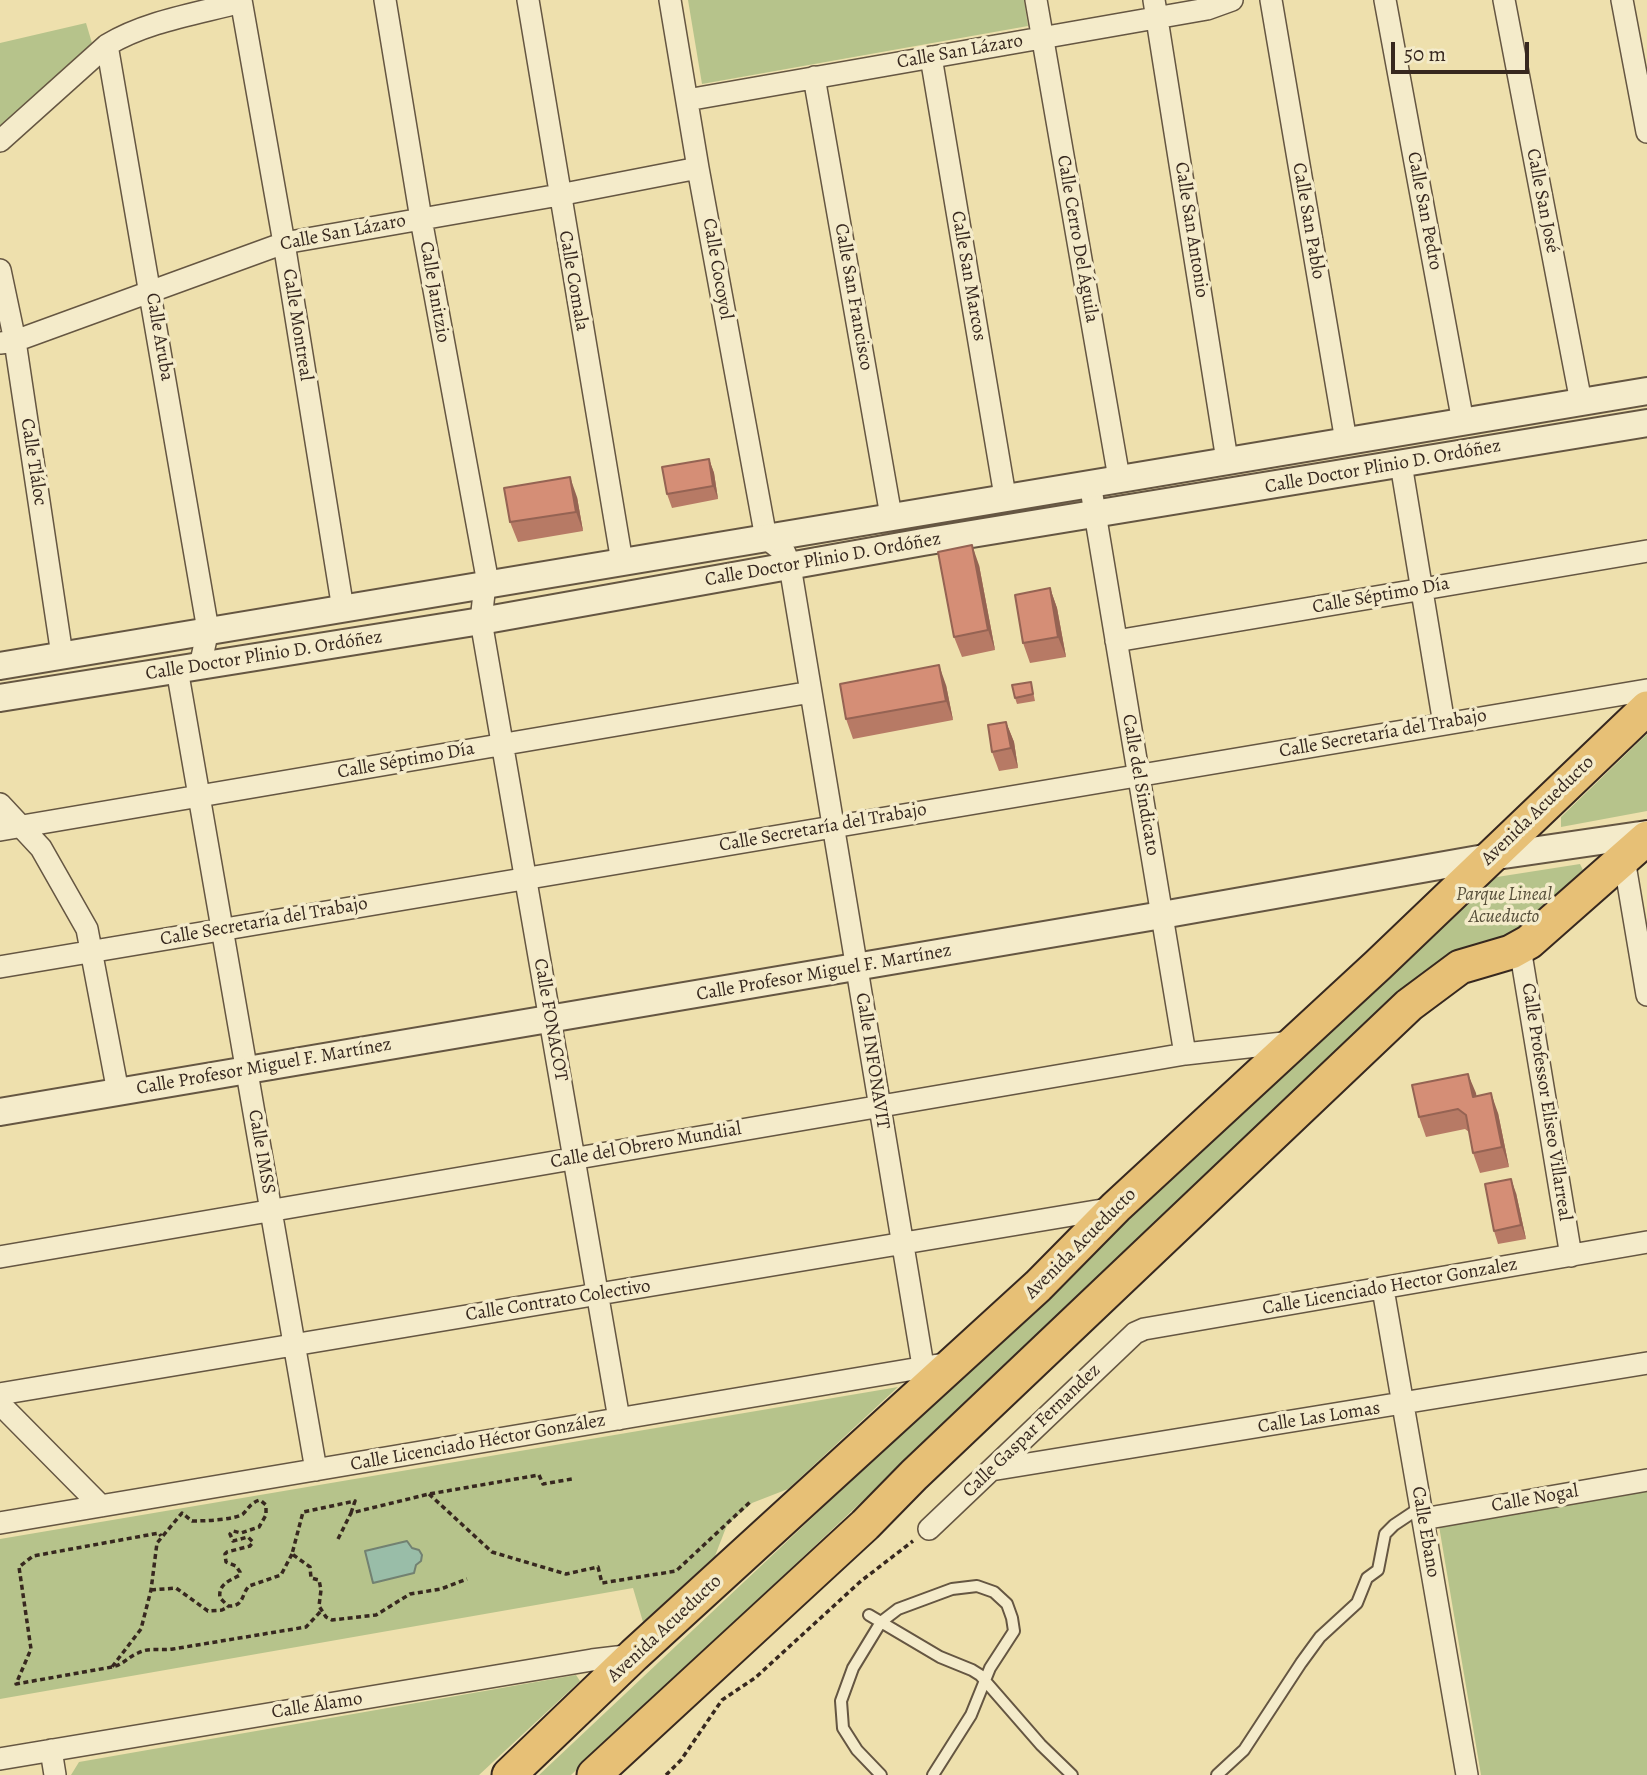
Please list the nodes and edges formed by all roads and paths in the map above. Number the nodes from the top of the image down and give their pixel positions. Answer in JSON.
{"nodes":[{"id":1,"x":385,"y":0,"type":"edge"},
{"id":2,"x":528,"y":0,"type":"edge"},
{"id":3,"x":670,"y":0,"type":"edge"},
{"id":4,"x":1036,"y":0,"type":"edge"},
{"id":5,"x":1232,"y":0,"type":"edge"},
{"id":6,"x":1271,"y":0,"type":"edge"},
{"id":7,"x":1384,"y":0,"type":"edge"},
{"id":8,"x":1504,"y":0,"type":"edge"},
{"id":9,"x":1622,"y":0,"type":"edge"},
{"id":10,"x":241,"y":1,"type":"edge"},
{"id":11,"x":1155,"y":9,"type":"edge"},
{"id":12,"x":1042,"y":37,"type":"junction"},
{"id":13,"x":107,"y":45,"type":"junction"},
{"id":14,"x":931,"y":57,"type":"junction"},
{"id":15,"x":814,"y":77,"type":"junction"},
{"id":16,"x":687,"y":100,"type":"junction"},
{"id":17,"x":1647,"y":132,"type":"edge"},
{"id":18,"x":0,"y":141,"type":"edge"},
{"id":19,"x":698,"y":168,"type":"junction"},
{"id":20,"x":558,"y":195,"type":"junction"},
{"id":21,"x":421,"y":219,"type":"junction"},
{"id":22,"x":284,"y":243,"type":"junction"},
{"id":23,"x":0,"y":270,"type":"edge"},
{"id":24,"x":151,"y":291,"type":"junction"},
{"id":25,"x":7,"y":342,"type":"edge"},
{"id":26,"x":1647,"y":391,"type":"edge"},
{"id":27,"x":1581,"y":402,"type":"junction"},
{"id":28,"x":1463,"y":422,"type":"junction"},
{"id":29,"x":1647,"y":423,"type":"edge"},
{"id":30,"x":1346,"y":442,"type":"junction"},
{"id":31,"x":1227,"y":460,"type":"junction"},
{"id":32,"x":1401,"y":464,"type":"junction"},
{"id":33,"x":1119,"y":478,"type":"junction"},
{"id":34,"x":1090,"y":483,"type":"junction"},
{"id":35,"x":1005,"y":496,"type":"junction"},
{"id":36,"x":918,"y":511,"type":"junction"},
{"id":37,"x":891,"y":516,"type":"junction"},
{"id":38,"x":1094,"y":516,"type":"junction"},
{"id":39,"x":766,"y":538,"type":"junction"},
{"id":40,"x":923,"y":542,"type":"junction"},
{"id":41,"x":1647,"y":551,"type":"edge"},
{"id":42,"x":622,"y":562,"type":"junction"},
{"id":43,"x":790,"y":566,"type":"junction"},
{"id":44,"x":488,"y":583,"type":"junction"},
{"id":45,"x":1422,"y":589,"type":"junction"},
{"id":46,"x":343,"y":609,"type":"junction"},
{"id":47,"x":481,"y":621,"type":"junction"},
{"id":48,"x":208,"y":630,"type":"junction"},
{"id":49,"x":1116,"y":641,"type":"junction"},
{"id":50,"x":62,"y":655,"type":"junction"},
{"id":51,"x":0,"y":666,"type":"edge"},
{"id":52,"x":188,"y":668,"type":"junction"},
{"id":53,"x":1647,"y":690,"type":"edge"},
{"id":54,"x":811,"y":692,"type":"junction"},
{"id":55,"x":0,"y":698,"type":"edge"},
{"id":56,"x":1647,"y":708,"type":"edge"},
{"id":57,"x":1444,"y":724,"type":"junction"},
{"id":58,"x":503,"y":744,"type":"junction"},
{"id":59,"x":1138,"y":775,"type":"junction"},
{"id":60,"x":199,"y":796,"type":"junction"},
{"id":61,"x":0,"y":804,"type":"edge"},
{"id":62,"x":22,"y":827,"type":"junction"},
{"id":63,"x":834,"y":827,"type":"junction"},
{"id":64,"x":0,"y":830,"type":"edge"},
{"id":65,"x":1639,"y":843,"type":"edge"},
{"id":66,"x":1490,"y":857,"type":"junction"},
{"id":67,"x":526,"y":878,"type":"junction"},
{"id":68,"x":1162,"y":915,"type":"junction"},
{"id":69,"x":222,"y":930,"type":"junction"},
{"id":70,"x":1521,"y":948,"type":"junction"},
{"id":71,"x":92,"y":951,"type":"junction"},
{"id":72,"x":0,"y":967,"type":"edge"},
{"id":73,"x":857,"y":967,"type":"junction"},
{"id":74,"x":1647,"y":995,"type":"edge"},
{"id":75,"x":550,"y":1019,"type":"junction"},
{"id":76,"x":1292,"y":1042,"type":"junction"},
{"id":77,"x":1185,"y":1054,"type":"junction"},
{"id":78,"x":247,"y":1070,"type":"junction"},
{"id":79,"x":118,"y":1092,"type":"junction"},
{"id":80,"x":880,"y":1106,"type":"junction"},
{"id":81,"x":0,"y":1112,"type":"edge"},
{"id":82,"x":575,"y":1158,"type":"junction"},
{"id":83,"x":1116,"y":1207,"type":"junction"},
{"id":84,"x":271,"y":1211,"type":"junction"},
{"id":85,"x":1647,"y":1242,"type":"edge"},
{"id":86,"x":902,"y":1243,"type":"junction"},
{"id":87,"x":1571,"y":1256,"type":"junction"},
{"id":88,"x":0,"y":1258,"type":"edge"},
{"id":89,"x":1383,"y":1289,"type":"junction"},
{"id":90,"x":598,"y":1294,"type":"junction"},
{"id":91,"x":1135,"y":1333,"type":"joint"},
{"id":92,"x":295,"y":1345,"type":"junction"},
{"id":93,"x":1647,"y":1363,"type":"edge"},
{"id":94,"x":925,"y":1379,"type":"junction"},
{"id":95,"x":0,"y":1394,"type":"edge"},
{"id":96,"x":0,"y":1404,"type":"edge"},
{"id":97,"x":1403,"y":1405,"type":"junction"},
{"id":98,"x":620,"y":1419,"type":"junction"},
{"id":99,"x":317,"y":1470,"type":"junction"},
{"id":100,"x":991,"y":1470,"type":"junction"},
{"id":101,"x":572,"y":1479,"type":"dead end"},
{"id":102,"x":1647,"y":1480,"type":"edge"},
{"id":103,"x":429,"y":1494,"type":"junction"},
{"id":104,"x":750,"y":1502,"type":"dead end"},
{"id":105,"x":100,"y":1506,"type":"junction"},
{"id":106,"x":351,"y":1513,"type":"junction"},
{"id":107,"x":1422,"y":1513,"type":"junction"},
{"id":108,"x":0,"y":1523,"type":"edge"},
{"id":109,"x":929,"y":1529,"type":"joint"},
{"id":110,"x":161,"y":1536,"type":"junction"},
{"id":111,"x":338,"y":1539,"type":"dead end"},
{"id":112,"x":292,"y":1554,"type":"junction"},
{"id":113,"x":467,"y":1579,"type":"dead end"},
{"id":114,"x":151,"y":1590,"type":"junction"},
{"id":115,"x":230,"y":1606,"type":"junction"},
{"id":116,"x":321,"y":1611,"type":"junction"},
{"id":117,"x":869,"y":1615,"type":"dead end"},
{"id":118,"x":881,"y":1622,"type":"junction"},
{"id":119,"x":634,"y":1655,"type":"junction"},
{"id":120,"x":112,"y":1668,"type":"junction"},
{"id":121,"x":985,"y":1681,"type":"junction"},
{"id":122,"x":51,"y":1751,"type":"junction"},
{"id":123,"x":0,"y":1759,"type":"edge"},
{"id":124,"x":55,"y":1775,"type":"edge"},
{"id":125,"x":509,"y":1775,"type":"edge"},
{"id":126,"x":594,"y":1775,"type":"edge"},
{"id":127,"x":666,"y":1775,"type":"edge"},
{"id":128,"x":881,"y":1775,"type":"edge"},
{"id":129,"x":933,"y":1775,"type":"edge"},
{"id":130,"x":1072,"y":1775,"type":"edge"},
{"id":131,"x":1217,"y":1775,"type":"edge"},
{"id":132,"x":1467,"y":1775,"type":"edge"}],
"edges":[{"from":1,"to":21,"type":"street","name":"Calle Janitzio"},
{"from":2,"to":20,"type":"street","name":"Calle Comala"},
{"from":3,"to":16,"type":"street","name":"Calle Cocoyol"},
{"from":4,"to":12,"type":"street","name":"Calle Cerro Del Águila"},
{"from":5,"to":11,"type":"street","name":"Calle San Lázaro"},
{"from":6,"to":30,"type":"street","name":"Calle San Pablo"},
{"from":7,"to":28,"type":"street","name":"Calle San Pedro"},
{"from":8,"to":27,"type":"street","name":"Calle San José"},
{"from":9,"to":17,"type":"street"},
{"from":10,"to":13,"type":"street"},
{"from":10,"to":22,"type":"street","name":"Calle Montreal"},
{"from":11,"to":12,"type":"street","name":"Calle San Lázaro"},
{"from":11,"to":31,"type":"street","name":"Calle San Antonio"},
{"from":12,"to":14,"type":"street","name":"Calle San Lázaro"},
{"from":12,"to":33,"type":"street","name":"Calle Cerro Del Águila"},
{"from":13,"to":18,"type":"street"},
{"from":13,"to":24,"type":"street","name":"Calle Aruba"},
{"from":14,"to":15,"type":"street","name":"Calle San Lázaro"},
{"from":14,"to":35,"type":"street","name":"Calle San Marcos"},
{"from":15,"to":16,"type":"street","name":"Calle San Lázaro"},
{"from":15,"to":37,"type":"street","name":"Calle San Francisco"},
{"from":16,"to":19,"type":"street","name":"Calle Cocoyol"},
{"from":19,"to":20,"type":"street","name":"Calle San Lázaro"},
{"from":19,"to":39,"type":"street","name":"Calle Cocoyol"},
{"from":20,"to":21,"type":"street","name":"Calle San Lázaro"},
{"from":20,"to":42,"type":"street","name":"Calle Comala"},
{"from":21,"to":22,"type":"street","name":"Calle San Lázaro"},
{"from":21,"to":44,"type":"street","name":"Calle Janitzio"},
{"from":22,"to":24,"type":"street","name":"Calle San Lázaro"},
{"from":22,"to":46,"type":"street","name":"Calle Montreal"},
{"from":23,"to":25,"type":"street","name":"Calle Tláloc"},
{"from":24,"to":25,"type":"street","name":"Calle San Lázaro"},
{"from":24,"to":48,"type":"street","name":"Calle Aruba"},
{"from":25,"to":50,"type":"street","name":"Calle Tláloc"},
{"from":26,"to":27,"type":"street","name":"Calle Doctor Plinio D. Ordóñez"},
{"from":27,"to":28,"type":"street","name":"Calle Doctor Plinio D. Ordóñez"},
{"from":28,"to":30,"type":"street","name":"Calle Doctor Plinio D. Ordóñez"},
{"from":29,"to":32,"type":"street","name":"Calle Doctor Plinio D. Ordóñez"},
{"from":30,"to":31,"type":"street","name":"Calle Doctor Plinio D. Ordóñez"},
{"from":31,"to":33,"type":"street","name":"Calle Doctor Plinio D. Ordóñez"},
{"from":32,"to":38,"type":"street","name":"Calle Doctor Plinio D. Ordóñez"},
{"from":32,"to":45,"type":"street"},
{"from":33,"to":34,"type":"street","name":"Calle Doctor Plinio D. Ordóñez"},
{"from":34,"to":35,"type":"street","name":"Calle Doctor Plinio D. Ordóñez"},
{"from":34,"to":38,"type":"street","name":"Calle del Sindicato"},
{"from":35,"to":36,"type":"street","name":"Calle Doctor Plinio D. Ordóñez"},
{"from":36,"to":37,"type":"street","name":"Calle Doctor Plinio D. Ordóñez"},
{"from":36,"to":40,"type":"street"},
{"from":37,"to":39,"type":"street","name":"Calle Doctor Plinio D. Ordóñez"},
{"from":38,"to":40,"type":"street","name":"Calle Doctor Plinio D. Ordóñez"},
{"from":38,"to":49,"type":"street","name":"Calle del Sindicato"},
{"from":39,"to":42,"type":"street","name":"Calle Doctor Plinio D. Ordóñez"},
{"from":39,"to":43,"type":"street"},
{"from":40,"to":43,"type":"street","name":"Calle Doctor Plinio D. Ordóñez"},
{"from":41,"to":45,"type":"street","name":"Calle Séptimo Día"},
{"from":42,"to":44,"type":"street","name":"Calle Doctor Plinio D. Ordóñez"},
{"from":43,"to":47,"type":"street","name":"Calle Doctor Plinio D. Ordóñez"},
{"from":43,"to":54,"type":"street","name":"Calle INFONAVIT"},
{"from":44,"to":46,"type":"street","name":"Calle Doctor Plinio D. Ordóñez"},
{"from":44,"to":47,"type":"street","name":"Calle FONACOT"},
{"from":45,"to":49,"type":"street","name":"Calle Séptimo Día"},
{"from":45,"to":57,"type":"street"},
{"from":46,"to":48,"type":"street","name":"Calle Doctor Plinio D. Ordóñez"},
{"from":47,"to":52,"type":"street","name":"Calle Doctor Plinio D. Ordóñez"},
{"from":47,"to":58,"type":"street","name":"Calle FONACOT"},
{"from":48,"to":50,"type":"street","name":"Calle Doctor Plinio D. Ordóñez"},
{"from":48,"to":52,"type":"street"},
{"from":49,"to":59,"type":"street","name":"Calle del Sindicato"},
{"from":50,"to":51,"type":"street","name":"Calle Doctor Plinio D. Ordóñez"},
{"from":52,"to":55,"type":"street","name":"Calle Doctor Plinio D. Ordóñez"},
{"from":52,"to":60,"type":"street","name":"Calle IMSS"},
{"from":53,"to":57,"type":"street","name":"Calle Secretaría del Trabajo"},
{"from":54,"to":58,"type":"street","name":"Calle Séptimo Día"},
{"from":54,"to":63,"type":"street","name":"Calle INFONAVIT"},
{"from":56,"to":66,"type":"main road","name":"Avenida Acueducto"},
{"from":57,"to":59,"type":"street","name":"Calle Secretaría del Trabajo"},
{"from":58,"to":60,"type":"street","name":"Calle Séptimo Día"},
{"from":58,"to":67,"type":"street","name":"Calle FONACOT"},
{"from":59,"to":63,"type":"street","name":"Calle Secretaría del Trabajo"},
{"from":59,"to":68,"type":"street","name":"Calle del Sindicato"},
{"from":60,"to":62,"type":"street","name":"Calle Séptimo Día"},
{"from":60,"to":69,"type":"street","name":"Calle IMSS"},
{"from":61,"to":62,"type":"street"},
{"from":62,"to":64,"type":"street","name":"Calle Séptimo Día"},
{"from":62,"to":71,"type":"street"},
{"from":63,"to":67,"type":"street","name":"Calle Secretaría del Trabajo"},
{"from":63,"to":73,"type":"street","name":"Calle INFONAVIT"},
{"from":65,"to":66,"type":"street","name":"Calle Profesor Miguel F. Martínez"},
{"from":65,"to":70,"type":"main road"},
{"from":65,"to":74,"type":"street"},
{"from":66,"to":68,"type":"street","name":"Calle Profesor Miguel F. Martínez"},
{"from":66,"to":76,"type":"main road","name":"Avenida Acueducto"},
{"from":67,"to":69,"type":"street","name":"Calle Secretaría del Trabajo"},
{"from":67,"to":75,"type":"street","name":"Calle FONACOT"},
{"from":68,"to":73,"type":"street","name":"Calle Profesor Miguel F. Martínez"},
{"from":68,"to":77,"type":"street","name":"Calle del Sindicato"},
{"from":69,"to":71,"type":"street","name":"Calle Secretaría del Trabajo"},
{"from":69,"to":78,"type":"street","name":"Calle IMSS"},
{"from":70,"to":87,"type":"street","name":"Calle Professor Eliseo Villarreal"},
{"from":70,"to":126,"type":"main road"},
{"from":71,"to":72,"type":"street","name":"Calle Secretaría del Trabajo"},
{"from":71,"to":79,"type":"street"},
{"from":73,"to":75,"type":"street","name":"Calle Profesor Miguel F. Martínez"},
{"from":73,"to":80,"type":"street","name":"Calle INFONAVIT"},
{"from":75,"to":78,"type":"street","name":"Calle Profesor Miguel F. Martínez"},
{"from":75,"to":82,"type":"street","name":"Calle FONACOT"},
{"from":76,"to":77,"type":"street","name":"Calle del Obrero Mundial"},
{"from":76,"to":83,"type":"main road","name":"Avenida Acueducto"},
{"from":77,"to":80,"type":"street","name":"Calle del Obrero Mundial"},
{"from":78,"to":79,"type":"street","name":"Calle Profesor Miguel F. Martínez"},
{"from":78,"to":84,"type":"street","name":"Calle IMSS"},
{"from":79,"to":81,"type":"street","name":"Calle Profesor Miguel F. Martínez"},
{"from":80,"to":82,"type":"street","name":"Calle del Obrero Mundial"},
{"from":80,"to":86,"type":"street","name":"Calle INFONAVIT"},
{"from":82,"to":84,"type":"street","name":"Calle del Obrero Mundial"},
{"from":82,"to":90,"type":"street","name":"Calle FONACOT"},
{"from":83,"to":86,"type":"street","name":"Calle Contrato Colectivo"},
{"from":83,"to":94,"type":"main road","name":"Avenida Acueducto"},
{"from":84,"to":88,"type":"street","name":"Calle del Obrero Mundial"},
{"from":84,"to":92,"type":"street","name":"Calle IMSS"},
{"from":85,"to":87,"type":"street","name":"Calle Licenciado Hector Gonzalez"},
{"from":86,"to":90,"type":"street","name":"Calle Contrato Colectivo"},
{"from":86,"to":94,"type":"street","name":"Calle INFONAVIT"},
{"from":87,"to":89,"type":"street","name":"Calle Licenciado Hector Gonzalez"},
{"from":89,"to":91,"type":"street","name":"Calle Licenciado Hector Gonzalez"},
{"from":89,"to":97,"type":"street","name":"Calle Ebano"},
{"from":90,"to":92,"type":"street","name":"Calle Contrato Colectivo"},
{"from":90,"to":98,"type":"street","name":"Calle FONACOT"},
{"from":91,"to":100,"type":"street","name":"Calle Gaspar Fernandez"},
{"from":92,"to":95,"type":"street","name":"Calle Contrato Colectivo"},
{"from":92,"to":99,"type":"street","name":"Calle IMSS"},
{"from":93,"to":97,"type":"street","name":"Calle Las Lomas"},
{"from":94,"to":98,"type":"street","name":"Calle Licenciado Héctor González"},
{"from":94,"to":119,"type":"main road","name":"Avenida Acueducto"},
{"from":96,"to":105,"type":"street"},
{"from":97,"to":100,"type":"street","name":"Calle Las Lomas"},
{"from":97,"to":107,"type":"street","name":"Calle Ebano"},
{"from":98,"to":99,"type":"street","name":"Calle Licenciado Héctor González"},
{"from":99,"to":105,"type":"street","name":"Calle Licenciado Héctor González"},
{"from":100,"to":109,"type":"street","name":"Calle Gaspar Fernandez"},
{"from":101,"to":103,"type":"path"},
{"from":102,"to":107,"type":"street","name":"Calle Nogal"},
{"from":103,"to":104,"type":"path"},
{"from":103,"to":106,"type":"path"},
{"from":105,"to":108,"type":"street","name":"Calle Licenciado Héctor González"},
{"from":106,"to":111,"type":"path"},
{"from":106,"to":112,"type":"path"},
{"from":107,"to":131,"type":"lane"},
{"from":107,"to":132,"type":"street","name":"Calle Ebano"},
{"from":109,"to":127,"type":"path"},
{"from":110,"to":114,"type":"path"},
{"from":110,"to":115,"type":"path"},
{"from":110,"to":120,"type":"path"},
{"from":112,"to":115,"type":"path"},
{"from":112,"to":116,"type":"path"},
{"from":113,"to":116,"type":"path"},
{"from":114,"to":115,"type":"path"},
{"from":114,"to":120,"type":"path"},
{"from":116,"to":120,"type":"path"},
{"from":117,"to":118,"type":"lane"},
{"from":118,"to":121,"type":"lane"},
{"from":118,"to":121,"type":"lane"},
{"from":118,"to":128,"type":"lane"},
{"from":119,"to":122,"type":"street","name":"Calle Álamo"},
{"from":119,"to":125,"type":"main road","name":"Avenida Acueducto"},
{"from":121,"to":129,"type":"lane"},
{"from":121,"to":130,"type":"lane"},
{"from":122,"to":123,"type":"street","name":"Calle Álamo"},
{"from":122,"to":124,"type":"street"}]}
